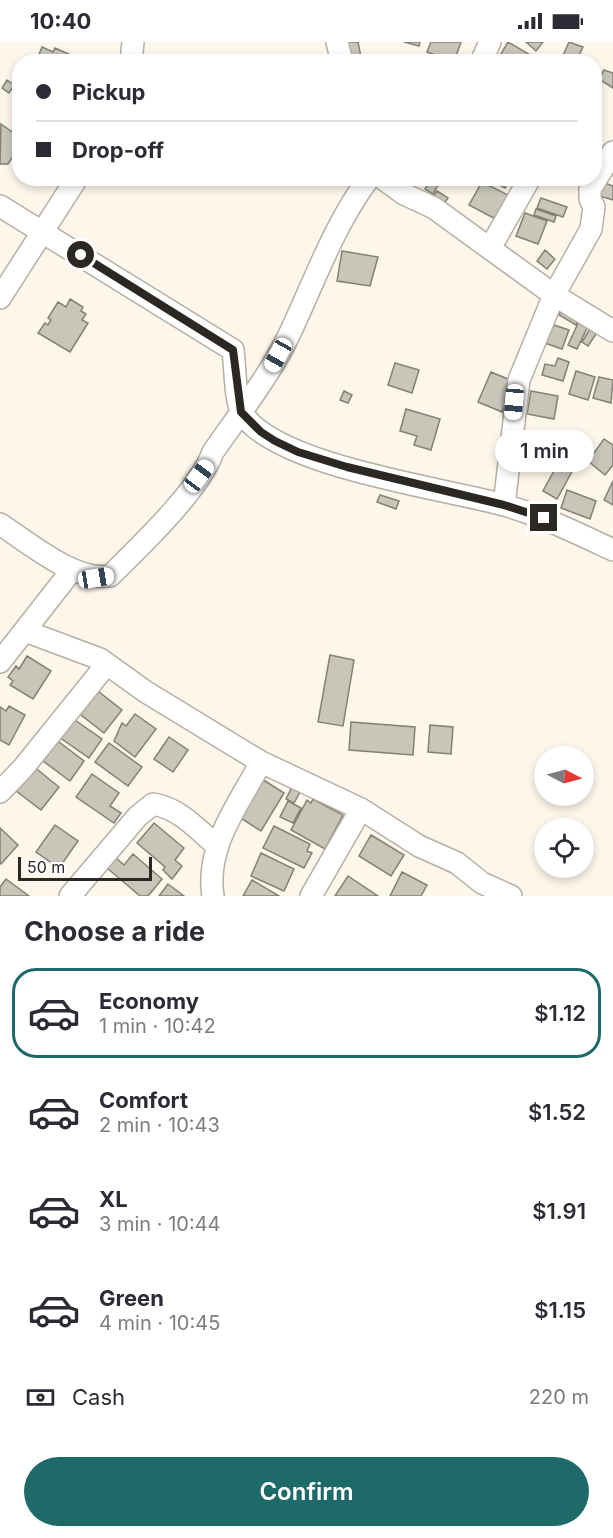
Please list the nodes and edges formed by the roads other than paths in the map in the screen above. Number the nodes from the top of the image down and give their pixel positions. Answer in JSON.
{"nodes":[{"id":1,"x":613,"y":152,"type":"edge"},
{"id":2,"x":602,"y":170,"type":"edge"},
{"id":3,"x":72,"y":186,"type":"edge"},
{"id":4,"x":364,"y":186,"type":"edge"},
{"id":5,"x":393,"y":186,"type":"edge"},
{"id":6,"x":525,"y":186,"type":"edge"},
{"id":7,"x":592,"y":186,"type":"edge"},
{"id":8,"x":0,"y":206,"type":"edge"},
{"id":9,"x":43,"y":231,"type":"junction"},
{"id":10,"x":490,"y":248,"type":"junction"},
{"id":11,"x":554,"y":295,"type":"junction"},
{"id":12,"x":0,"y":298,"type":"edge"},
{"id":13,"x":613,"y":331,"type":"edge"},
{"id":14,"x":241,"y":412,"type":"junction"},
{"id":15,"x":504,"y":505,"type":"junction"},
{"id":16,"x":0,"y":524,"type":"edge"},
{"id":17,"x":613,"y":550,"type":"edge"},
{"id":18,"x":72,"y":570,"type":"junction"},
{"id":19,"x":25,"y":631,"type":"junction"},
{"id":20,"x":0,"y":662,"type":"edge"},
{"id":21,"x":106,"y":665,"type":"junction"},
{"id":22,"x":261,"y":762,"type":"junction"},
{"id":23,"x":0,"y":792,"type":"edge"},
{"id":24,"x":361,"y":809,"type":"junction"},
{"id":25,"x":216,"y":846,"type":"junction"},
{"id":26,"x":478,"y":890,"type":"edge"},
{"id":27,"x":70,"y":896,"type":"edge"},
{"id":28,"x":213,"y":896,"type":"edge"},
{"id":29,"x":311,"y":896,"type":"edge"},
{"id":30,"x":511,"y":896,"type":"edge"}],
"edges":[{"from":1,"to":2,"type":"street"},
{"from":3,"to":9,"type":"street"},
{"from":4,"to":14,"type":"street"},
{"from":5,"to":10,"type":"street"},
{"from":6,"to":10,"type":"street"},
{"from":7,"to":11,"type":"street"},
{"from":8,"to":9,"type":"street"},
{"from":9,"to":12,"type":"street"},
{"from":9,"to":14,"type":"street"},
{"from":10,"to":11,"type":"street"},
{"from":11,"to":13,"type":"street"},
{"from":11,"to":15,"type":"street"},
{"from":14,"to":15,"type":"street"},
{"from":14,"to":18,"type":"street"},
{"from":15,"to":17,"type":"street"},
{"from":16,"to":18,"type":"street"},
{"from":18,"to":19,"type":"street"},
{"from":19,"to":20,"type":"street"},
{"from":19,"to":21,"type":"street"},
{"from":21,"to":22,"type":"street"},
{"from":21,"to":23,"type":"street"},
{"from":22,"to":24,"type":"street"},
{"from":22,"to":25,"type":"street"},
{"from":24,"to":26,"type":"street"},
{"from":24,"to":29,"type":"street"},
{"from":25,"to":27,"type":"street"},
{"from":25,"to":28,"type":"street"},
{"from":26,"to":30,"type":"street"}]}
